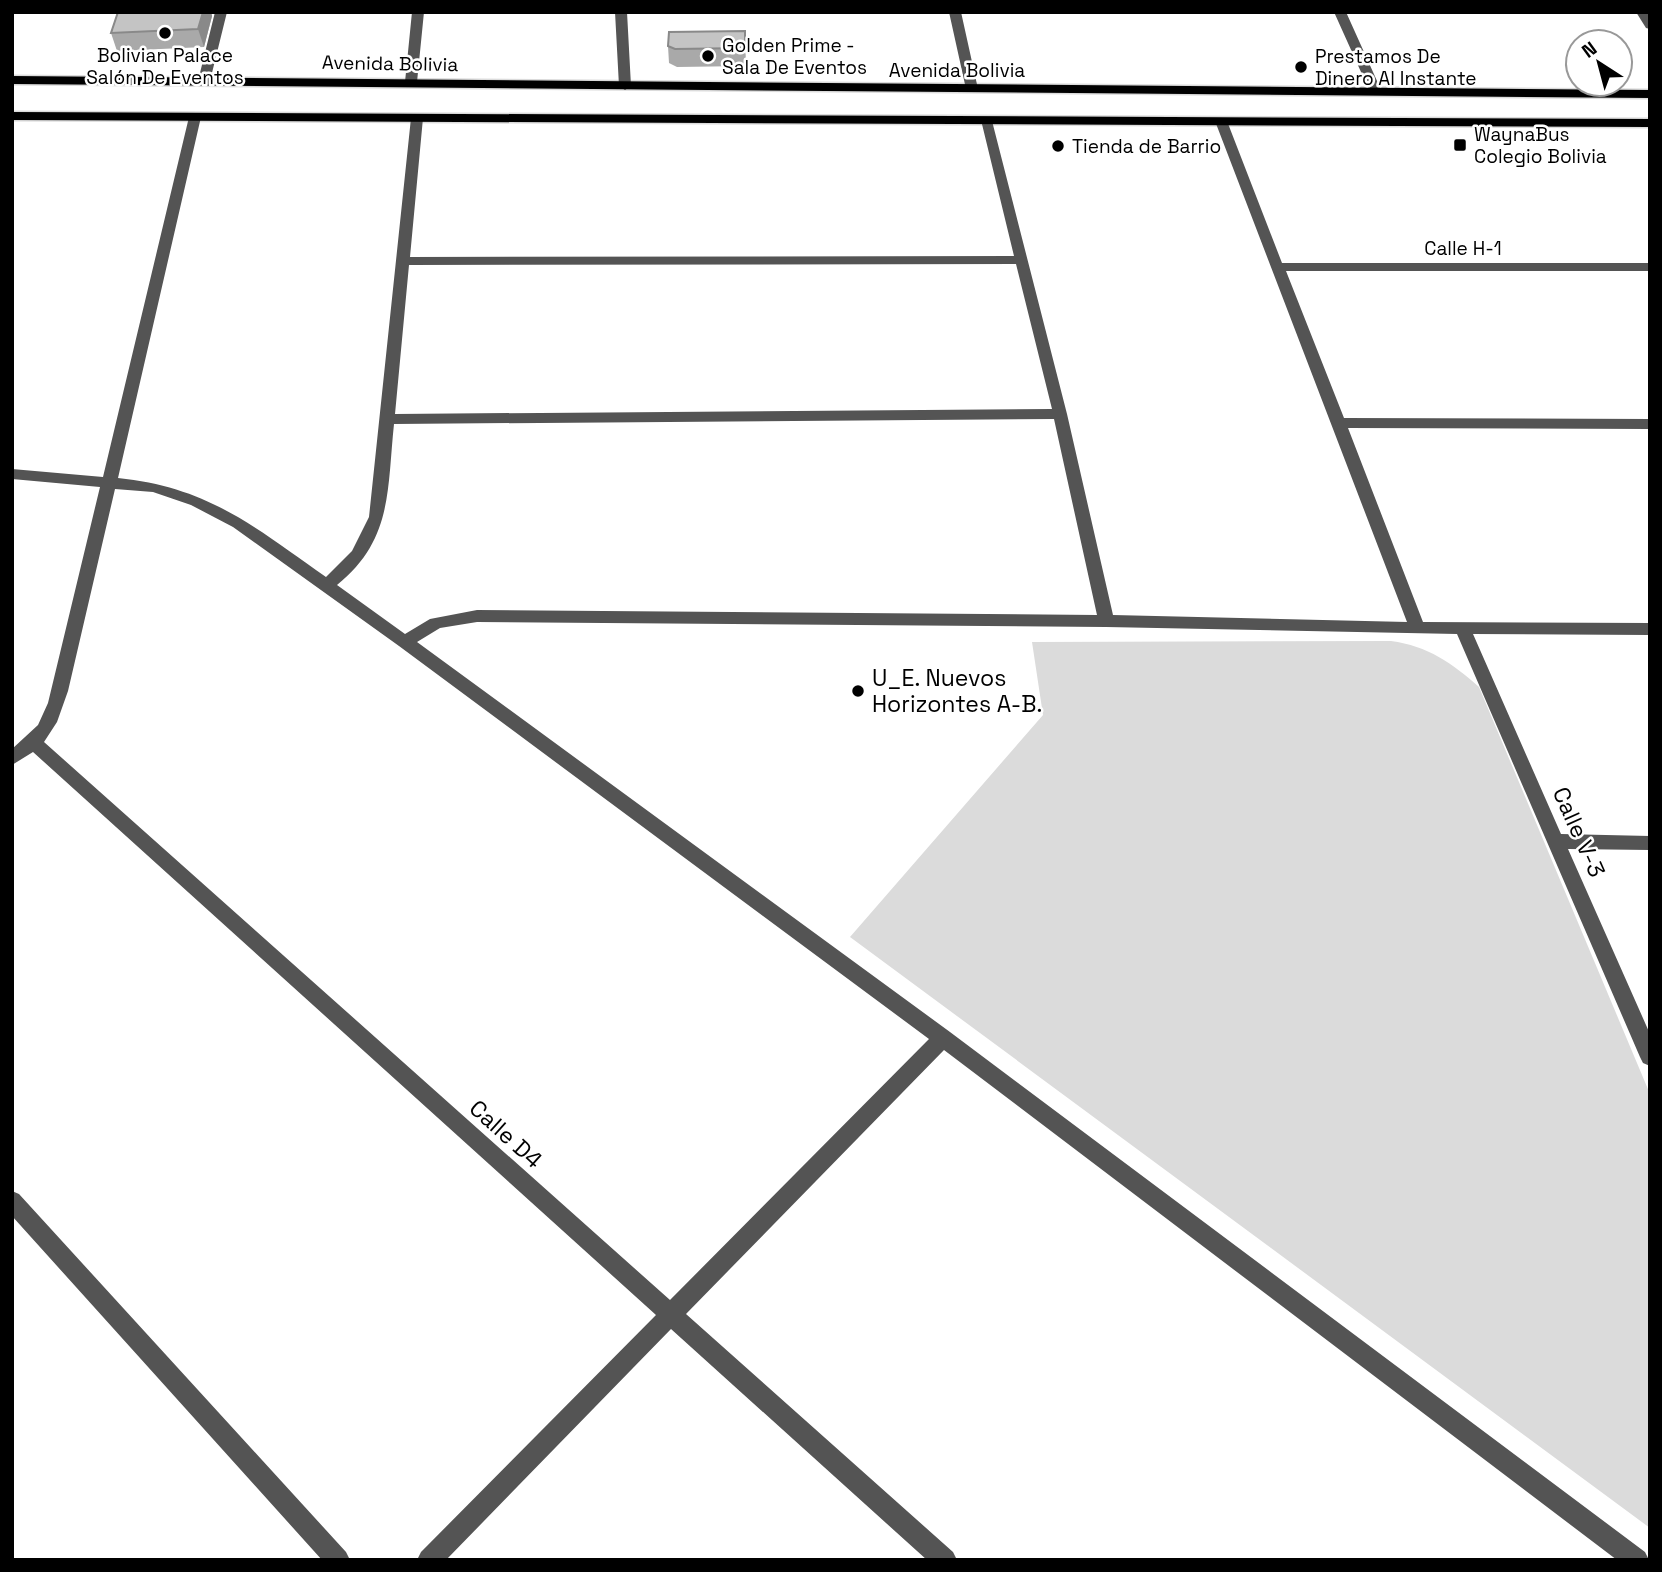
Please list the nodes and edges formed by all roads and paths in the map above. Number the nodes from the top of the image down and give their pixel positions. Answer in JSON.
{"nodes":[{"id":1,"x":221,"y":12,"type":"edge"},
{"id":2,"x":418,"y":12,"type":"edge"},
{"id":3,"x":621,"y":12,"type":"edge"},
{"id":4,"x":955,"y":12,"type":"edge"},
{"id":5,"x":1340,"y":12,"type":"edge"},
{"id":6,"x":1642,"y":12,"type":"edge"},
{"id":7,"x":1650,"y":26,"type":"edge"},
{"id":8,"x":12,"y":80,"type":"edge"},
{"id":9,"x":204,"y":81,"type":"junction"},
{"id":10,"x":411,"y":82,"type":"junction"},
{"id":11,"x":625,"y":86,"type":"junction"},
{"id":12,"x":972,"y":89,"type":"junction"},
{"id":13,"x":1376,"y":92,"type":"junction"},
{"id":14,"x":1650,"y":94,"type":"edge"},
{"id":15,"x":12,"y":116,"type":"edge"},
{"id":16,"x":195,"y":117,"type":"junction"},
{"id":17,"x":417,"y":118,"type":"junction"},
{"id":18,"x":987,"y":120,"type":"junction"},
{"id":19,"x":1221,"y":121,"type":"junction"},
{"id":20,"x":1650,"y":123,"type":"edge"},
{"id":21,"x":1023,"y":260,"type":"junction"},
{"id":22,"x":405,"y":261,"type":"junction"},
{"id":23,"x":1276,"y":267,"type":"junction"},
{"id":24,"x":1650,"y":267,"type":"edge"},
{"id":25,"x":1060,"y":414,"type":"junction"},
{"id":26,"x":387,"y":419,"type":"junction"},
{"id":27,"x":1341,"y":423,"type":"junction"},
{"id":28,"x":1650,"y":424,"type":"edge"},
{"id":29,"x":12,"y":474,"type":"edge"},
{"id":30,"x":109,"y":482,"type":"junction"},
{"id":31,"x":327,"y":585,"type":"junction"},
{"id":32,"x":1106,"y":621,"type":"junction"},
{"id":33,"x":1417,"y":628,"type":"junction"},
{"id":34,"x":1462,"y":628,"type":"junction"},
{"id":35,"x":1650,"y":629,"type":"edge"},
{"id":36,"x":405,"y":642,"type":"junction"},
{"id":37,"x":35,"y":744,"type":"junction"},
{"id":38,"x":12,"y":758,"type":"edge"},
{"id":39,"x":1556,"y":841,"type":"junction"},
{"id":40,"x":1650,"y":843,"type":"edge"},
{"id":41,"x":943,"y":1038,"type":"junction"},
{"id":42,"x":1650,"y":1057,"type":"edge"},
{"id":43,"x":12,"y":1201,"type":"edge"},
{"id":44,"x":671,"y":1314,"type":"junction"},
{"id":45,"x":338,"y":1560,"type":"edge"},
{"id":46,"x":429,"y":1560,"type":"edge"},
{"id":47,"x":945,"y":1560,"type":"edge"},
{"id":48,"x":1637,"y":1560,"type":"edge"}],
"edges":[{"from":1,"to":9,"type":"street"},
{"from":2,"to":10,"type":"street"},
{"from":3,"to":11,"type":"street"},
{"from":4,"to":12,"type":"street"},
{"from":5,"to":13,"type":"street"},
{"from":6,"to":7,"type":"street"},
{"from":8,"to":9,"type":"main road","name":"Avenida Bolivia"},
{"from":9,"to":10,"type":"main road","name":"Avenida Bolivia"},
{"from":10,"to":11,"type":"main road","name":"Avenida Bolivia"},
{"from":11,"to":12,"type":"main road","name":"Avenida Bolivia"},
{"from":12,"to":13,"type":"main road","name":"Avenida Bolivia"},
{"from":13,"to":14,"type":"main road","name":"Avenida Bolivia"},
{"from":15,"to":16,"type":"main road"},
{"from":16,"to":17,"type":"main road"},
{"from":16,"to":30,"type":"street"},
{"from":17,"to":18,"type":"main road"},
{"from":17,"to":22,"type":"street"},
{"from":18,"to":19,"type":"main road"},
{"from":18,"to":21,"type":"street"},
{"from":19,"to":20,"type":"main road"},
{"from":19,"to":23,"type":"street"},
{"from":21,"to":22,"type":"street"},
{"from":21,"to":25,"type":"street"},
{"from":22,"to":26,"type":"street"},
{"from":23,"to":24,"type":"street","name":"Calle H-1"},
{"from":23,"to":27,"type":"street"},
{"from":25,"to":26,"type":"street"},
{"from":25,"to":32,"type":"street"},
{"from":26,"to":31,"type":"street"},
{"from":27,"to":28,"type":"street"},
{"from":27,"to":33,"type":"street"},
{"from":29,"to":30,"type":"street"},
{"from":30,"to":31,"type":"street"},
{"from":30,"to":37,"type":"street"},
{"from":31,"to":36,"type":"street"},
{"from":32,"to":33,"type":"street"},
{"from":32,"to":36,"type":"street"},
{"from":33,"to":34,"type":"street"},
{"from":34,"to":35,"type":"street"},
{"from":34,"to":39,"type":"street","name":"Calle V-3"},
{"from":36,"to":41,"type":"street"},
{"from":37,"to":38,"type":"street"},
{"from":37,"to":44,"type":"street","name":"Calle D4"},
{"from":39,"to":40,"type":"street"},
{"from":39,"to":42,"type":"street","name":"Calle V-3"},
{"from":41,"to":44,"type":"street"},
{"from":41,"to":48,"type":"street"},
{"from":43,"to":45,"type":"street"},
{"from":44,"to":46,"type":"street"},
{"from":44,"to":47,"type":"street","name":"Calle D4"}]}
